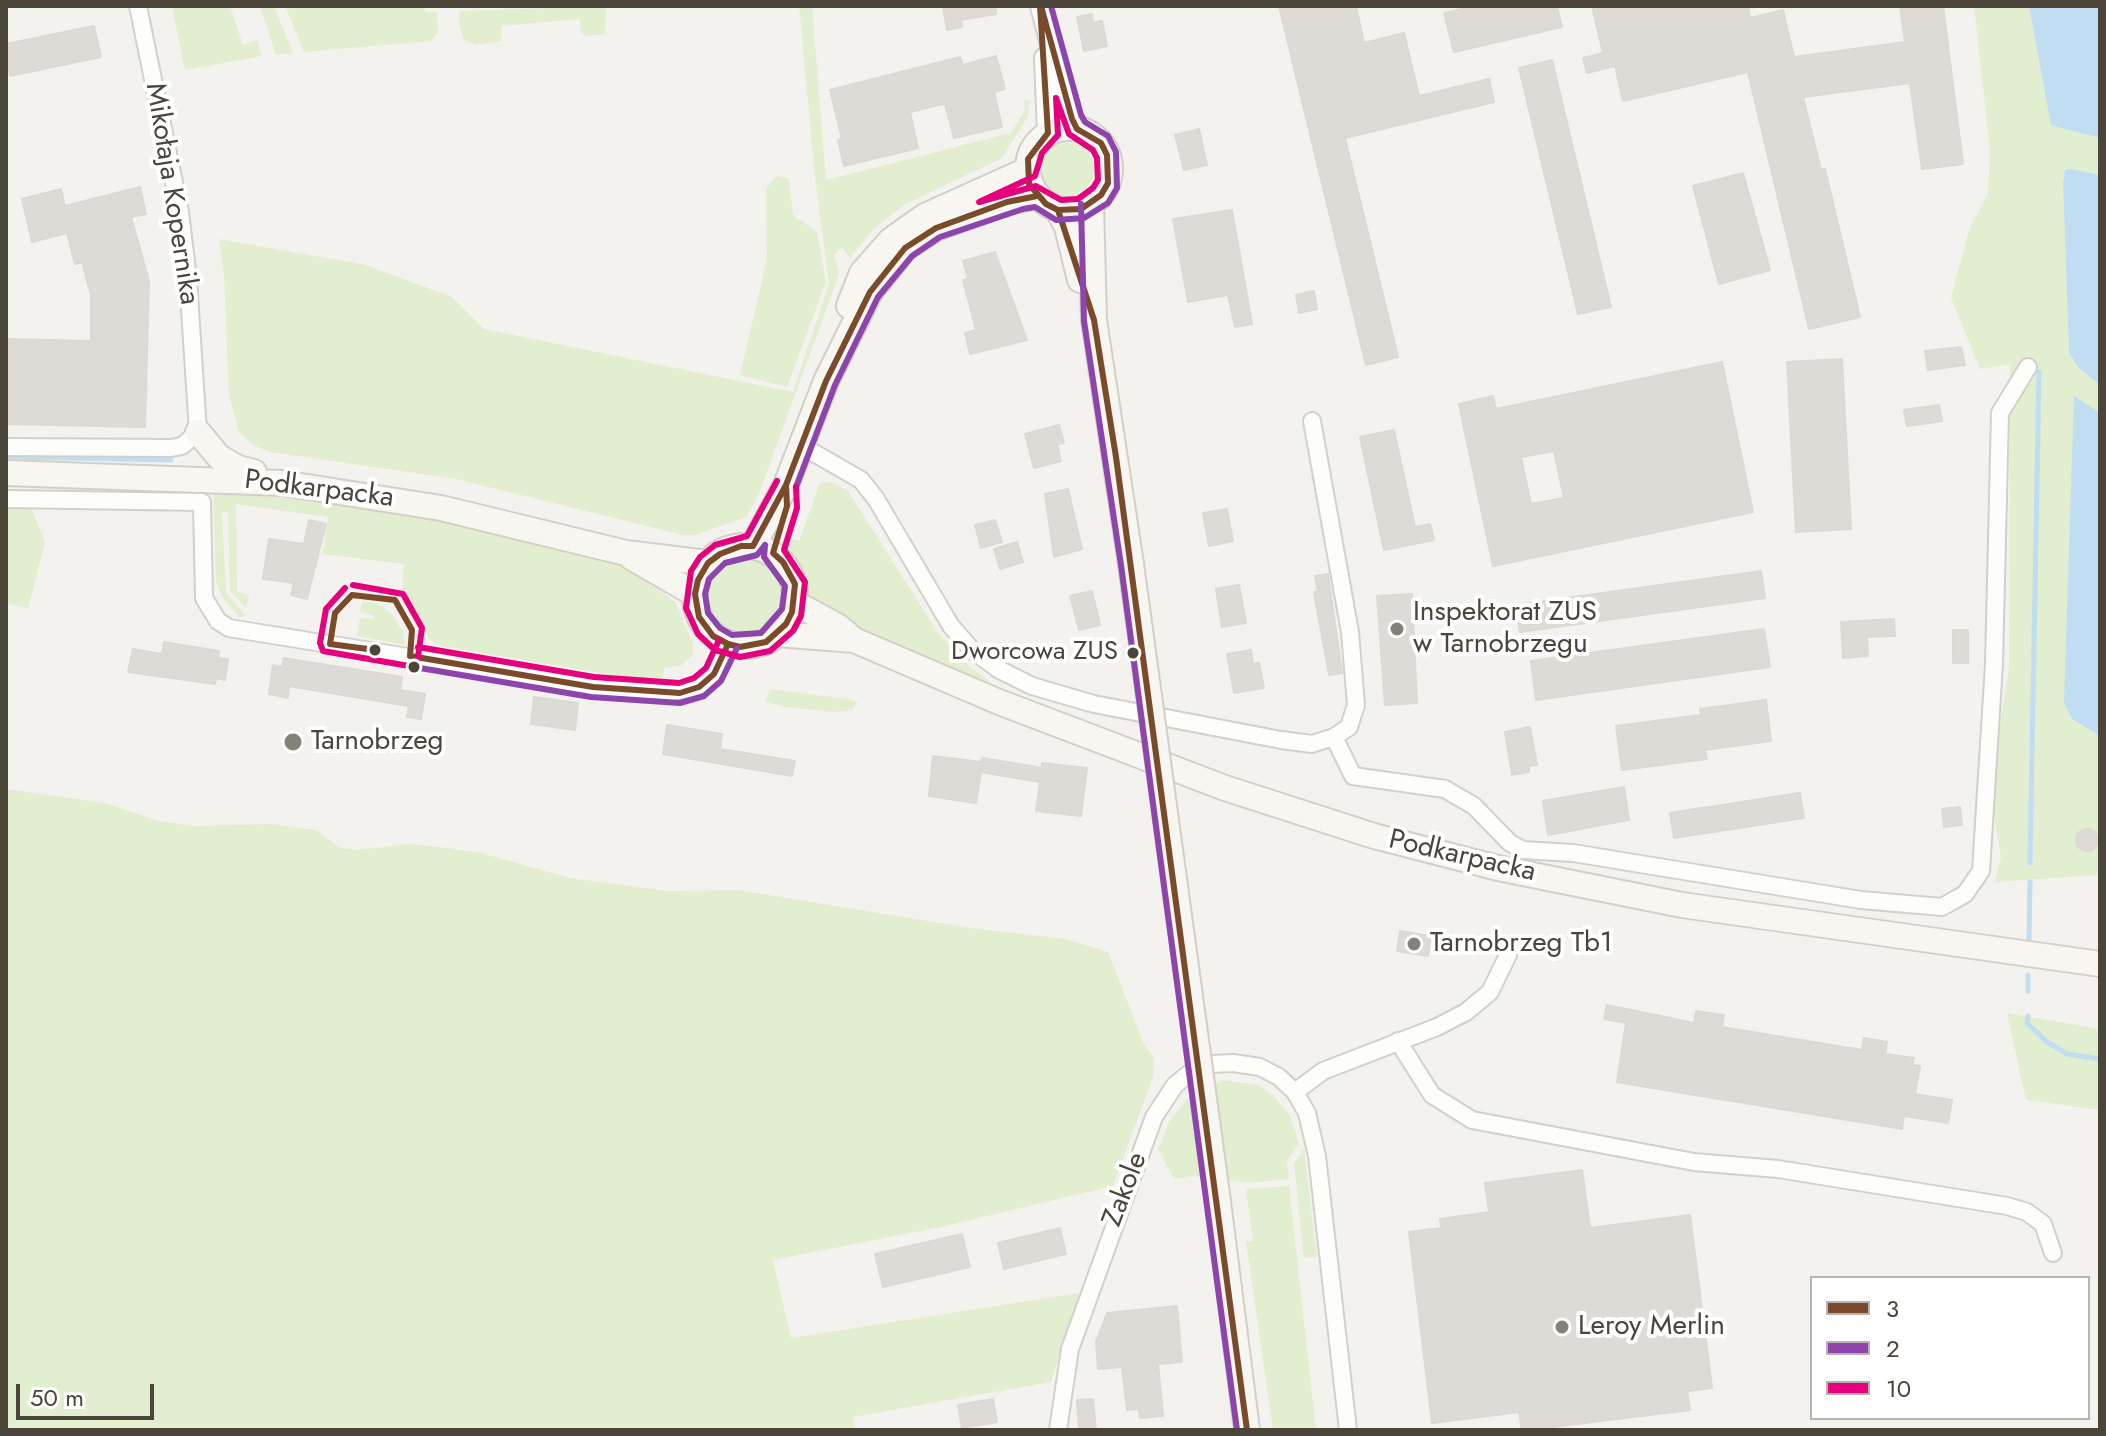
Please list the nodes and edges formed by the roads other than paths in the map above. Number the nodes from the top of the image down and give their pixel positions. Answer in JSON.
{"nodes":[{"id":1,"x":138,"y":6,"type":"edge"},
{"id":2,"x":1040,"y":6,"type":"edge"},
{"id":3,"x":1077,"y":129,"type":"junction"},
{"id":4,"x":1048,"y":133,"type":"junction"},
{"id":5,"x":1027,"y":170,"type":"junction"},
{"id":6,"x":1037,"y":196,"type":"junction"},
{"id":7,"x":1091,"y":204,"type":"junction"},
{"id":8,"x":1058,"y":210,"type":"junction"},
{"id":9,"x":1094,"y":320,"type":"junction"},
{"id":10,"x":2028,"y":367,"type":"dead end"},
{"id":11,"x":826,"y":381,"type":"junction"},
{"id":12,"x":1312,"y":421,"type":"dead end"},
{"id":13,"x":198,"y":432,"type":"junction"},
{"id":14,"x":802,"y":446,"type":"junction"},
{"id":15,"x":6,"y":447,"type":"edge"},
{"id":16,"x":6,"y":473,"type":"edge"},
{"id":17,"x":282,"y":483,"type":"junction"},
{"id":18,"x":6,"y":499,"type":"edge"},
{"id":19,"x":763,"y":550,"type":"junction"},
{"id":20,"x":626,"y":553,"type":"junction"},
{"id":21,"x":708,"y":563,"type":"junction"},
{"id":22,"x":695,"y":594,"type":"junction"},
{"id":23,"x":795,"y":603,"type":"junction"},
{"id":24,"x":777,"y":634,"type":"junction"},
{"id":25,"x":854,"y":640,"type":"junction"},
{"id":26,"x":728,"y":644,"type":"junction"},
{"id":27,"x":1334,"y":737,"type":"junction"},
{"id":28,"x":1508,"y":955,"type":"dead end"},
{"id":29,"x":2100,"y":964,"type":"edge"},
{"id":30,"x":1398,"y":1041,"type":"junction"},
{"id":31,"x":1295,"y":1092,"type":"junction"},
{"id":32,"x":2053,"y":1253,"type":"dead end"},
{"id":33,"x":1058,"y":1430,"type":"edge"},
{"id":34,"x":1247,"y":1430,"type":"edge"},
{"id":35,"x":1348,"y":1430,"type":"edge"}],
"edges":[{"from":1,"to":13,"type":"street","name":"Mikołaja Kopernika"},
{"from":2,"to":3,"type":"street"},
{"from":2,"to":4,"type":"street"},
{"from":3,"to":4,"type":"main road"},
{"from":3,"to":7,"type":"main road"},
{"from":4,"to":5,"type":"main road"},
{"from":5,"to":6,"type":"main road"},
{"from":5,"to":11,"type":"main road"},
{"from":6,"to":8,"type":"main road"},
{"from":6,"to":11,"type":"main road"},
{"from":7,"to":8,"type":"main road"},
{"from":7,"to":9,"type":"main road"},
{"from":8,"to":9,"type":"main road"},
{"from":9,"to":34,"type":"main road","bridge":true},
{"from":10,"to":27,"type":"street"},
{"from":11,"to":14,"type":"main road"},
{"from":12,"to":27,"type":"street"},
{"from":13,"to":15,"type":"street"},
{"from":13,"to":17,"type":"main road"},
{"from":14,"to":19,"type":"main road"},
{"from":14,"to":27,"type":"street"},
{"from":16,"to":17,"type":"main road","name":"Podkarpacka"},
{"from":17,"to":20,"type":"main road","name":"Podkarpacka"},
{"from":18,"to":26,"type":"street"},
{"from":19,"to":21,"type":"main road"},
{"from":19,"to":23,"type":"main road"},
{"from":20,"to":21,"type":"main road","name":"Podkarpacka"},
{"from":20,"to":22,"type":"main road","name":"Podkarpacka"},
{"from":21,"to":22,"type":"main road"},
{"from":22,"to":26,"type":"main road"},
{"from":23,"to":24,"type":"main road"},
{"from":23,"to":25,"type":"main road","name":"Podkarpacka"},
{"from":24,"to":25,"type":"main road","name":"Podkarpacka"},
{"from":24,"to":26,"type":"main road"},
{"from":25,"to":29,"type":"main road","name":"Podkarpacka"},
{"from":28,"to":30,"type":"street"},
{"from":30,"to":31,"type":"street"},
{"from":30,"to":32,"type":"street"},
{"from":31,"to":33,"type":"street","name":"Zakole"},
{"from":31,"to":35,"type":"street"}]}
